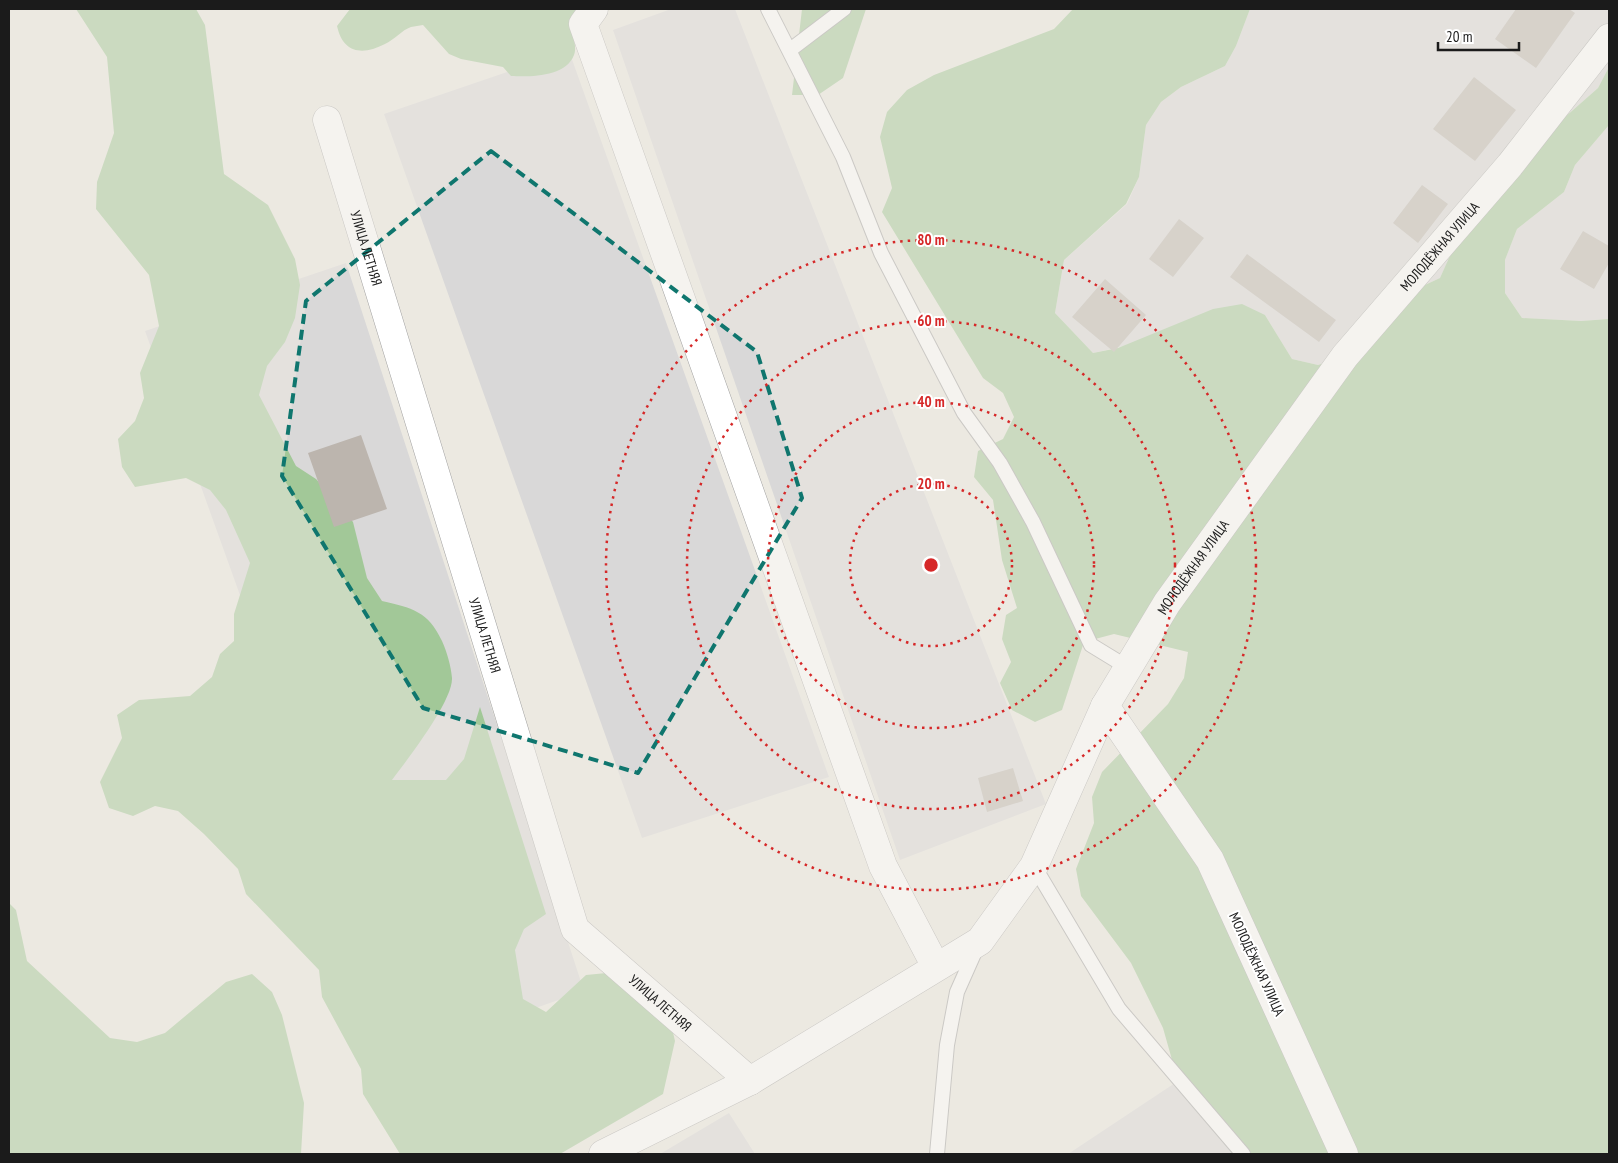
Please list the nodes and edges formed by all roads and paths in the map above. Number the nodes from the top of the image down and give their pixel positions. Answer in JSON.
{"nodes":[{"id":1,"x":594,"y":9,"type":"edge"},
{"id":2,"x":768,"y":9,"type":"edge"},
{"id":3,"x":844,"y":9,"type":"edge"},
{"id":4,"x":1609,"y":38,"type":"edge"},
{"id":5,"x":790,"y":50,"type":"junction"},
{"id":6,"x":327,"y":120,"type":"dead end"},
{"id":7,"x":1127,"y":667,"type":"junction"},
{"id":8,"x":1105,"y":706,"type":"junction"},
{"id":9,"x":1034,"y":866,"type":"junction"},
{"id":10,"x":980,"y":941,"type":"junction"},
{"id":11,"x":936,"y":967,"type":"junction"},
{"id":12,"x":750,"y":1081,"type":"junction"},
{"id":13,"x":603,"y":1154,"type":"edge"},
{"id":14,"x":937,"y":1154,"type":"edge"},
{"id":15,"x":1242,"y":1154,"type":"edge"},
{"id":16,"x":1344,"y":1154,"type":"edge"}],
"edges":[{"from":1,"to":11,"type":"street"},
{"from":2,"to":5,"type":"lane"},
{"from":3,"to":5,"type":"lane"},
{"from":4,"to":7,"type":"street","name":"МОЛОДЁЖНАЯ УЛИЦА"},
{"from":5,"to":7,"type":"lane"},
{"from":6,"to":12,"type":"street","name":"УЛИЦА ЛЕТНЯЯ"},
{"from":7,"to":8,"type":"street","name":"МОЛОДЁЖНАЯ УЛИЦА"},
{"from":8,"to":9,"type":"street"},
{"from":8,"to":16,"type":"street","name":"МОЛОДЁЖНАЯ УЛИЦА"},
{"from":9,"to":10,"type":"street"},
{"from":9,"to":15,"type":"lane"},
{"from":10,"to":11,"type":"street"},
{"from":10,"to":14,"type":"lane"},
{"from":11,"to":12,"type":"street"},
{"from":12,"to":13,"type":"street"}]}
